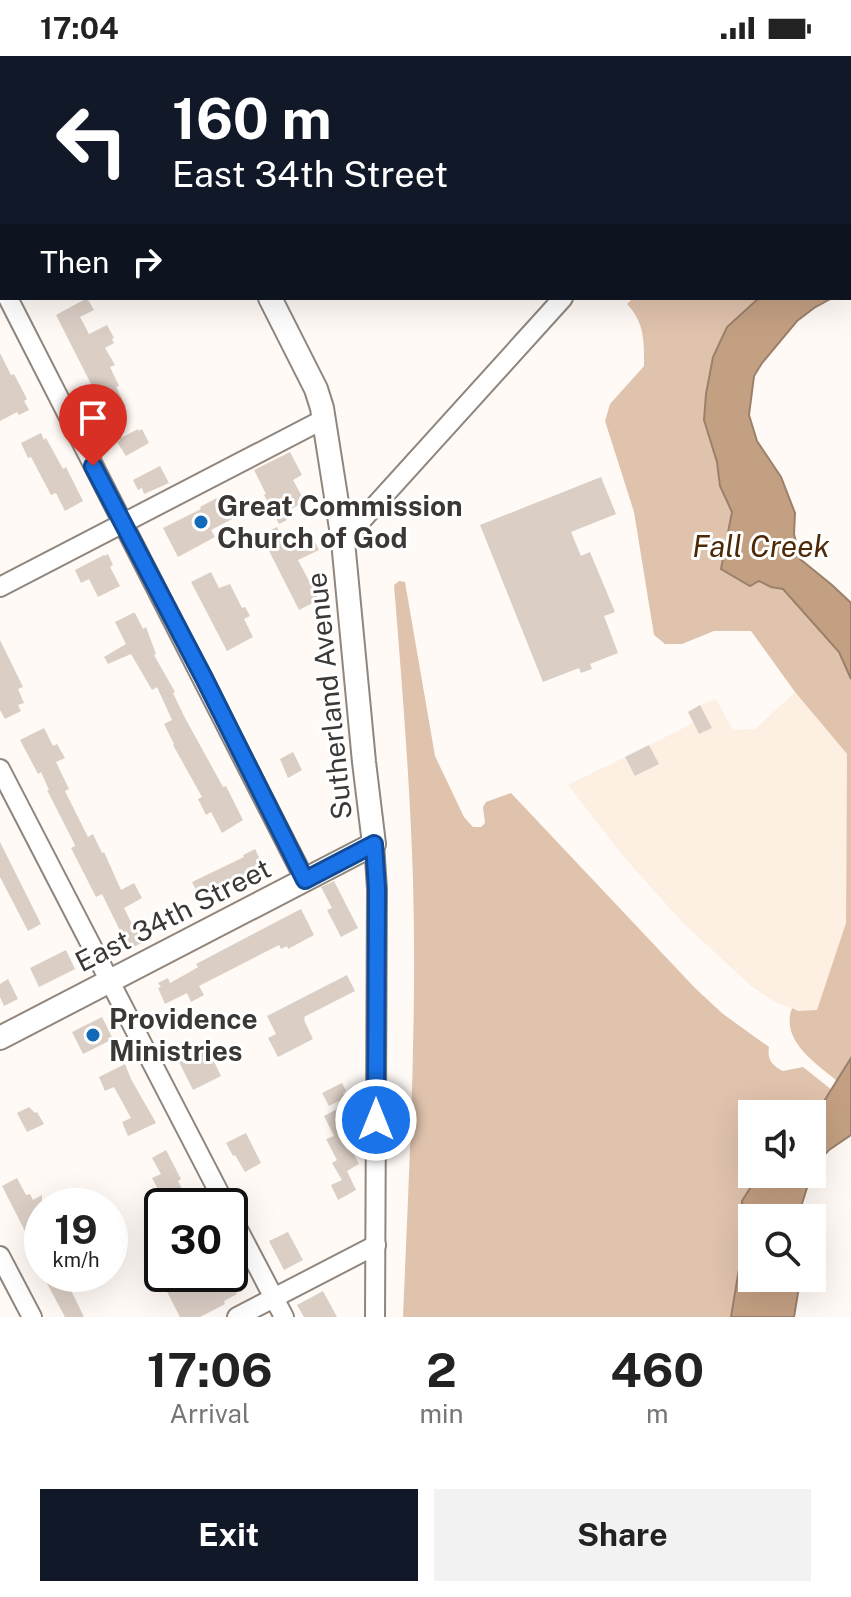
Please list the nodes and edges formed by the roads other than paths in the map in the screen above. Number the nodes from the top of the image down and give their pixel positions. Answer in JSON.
{"nodes":[{"id":1,"x":9,"y":300,"type":"edge"},
{"id":2,"x":271,"y":300,"type":"edge"},
{"id":3,"x":561,"y":300,"type":"edge"},
{"id":4,"x":324,"y":419,"type":"junction"},
{"id":5,"x":122,"y":522,"type":"junction"},
{"id":6,"x":343,"y":541,"type":"junction"},
{"id":7,"x":0,"y":587,"type":"edge"},
{"id":8,"x":0,"y":769,"type":"edge"},
{"id":9,"x":374,"y":844,"type":"junction"},
{"id":10,"x":305,"y":880,"type":"junction"},
{"id":11,"x":109,"y":981,"type":"junction"},
{"id":12,"x":0,"y":1038,"type":"edge"},
{"id":13,"x":217,"y":1188,"type":"edge"},
{"id":14,"x":376,"y":1245,"type":"junction"},
{"id":15,"x":248,"y":1249,"type":"edge"},
{"id":16,"x":0,"y":1256,"type":"edge"},
{"id":17,"x":274,"y":1299,"type":"junction"},
{"id":18,"x":32,"y":1317,"type":"edge"},
{"id":19,"x":237,"y":1317,"type":"edge"},
{"id":20,"x":284,"y":1317,"type":"edge"},
{"id":21,"x":375,"y":1317,"type":"edge"}],
"edges":[{"from":1,"to":5,"type":"street"},
{"from":2,"to":4,"type":"main road"},
{"from":3,"to":6,"type":"street","name":"Sutherland Avenue"},
{"from":4,"to":5,"type":"street"},
{"from":4,"to":6,"type":"main road"},
{"from":5,"to":7,"type":"street"},
{"from":5,"to":10,"type":"street"},
{"from":6,"to":9,"type":"main road","name":"Sutherland Avenue"},
{"from":8,"to":11,"type":"street"},
{"from":9,"to":10,"type":"main road","name":"East 34th Street"},
{"from":9,"to":14,"type":"street","name":"Sutherland Avenue"},
{"from":10,"to":11,"type":"main road","name":"East 34th Street"},
{"from":11,"to":12,"type":"main road","name":"East 34th Street"},
{"from":11,"to":13,"type":"street"},
{"from":14,"to":17,"type":"street"},
{"from":14,"to":21,"type":"street","name":"Sutherland Avenue"},
{"from":15,"to":17,"type":"street"},
{"from":16,"to":18,"type":"street"},
{"from":17,"to":19,"type":"street"},
{"from":17,"to":20,"type":"street"}]}
